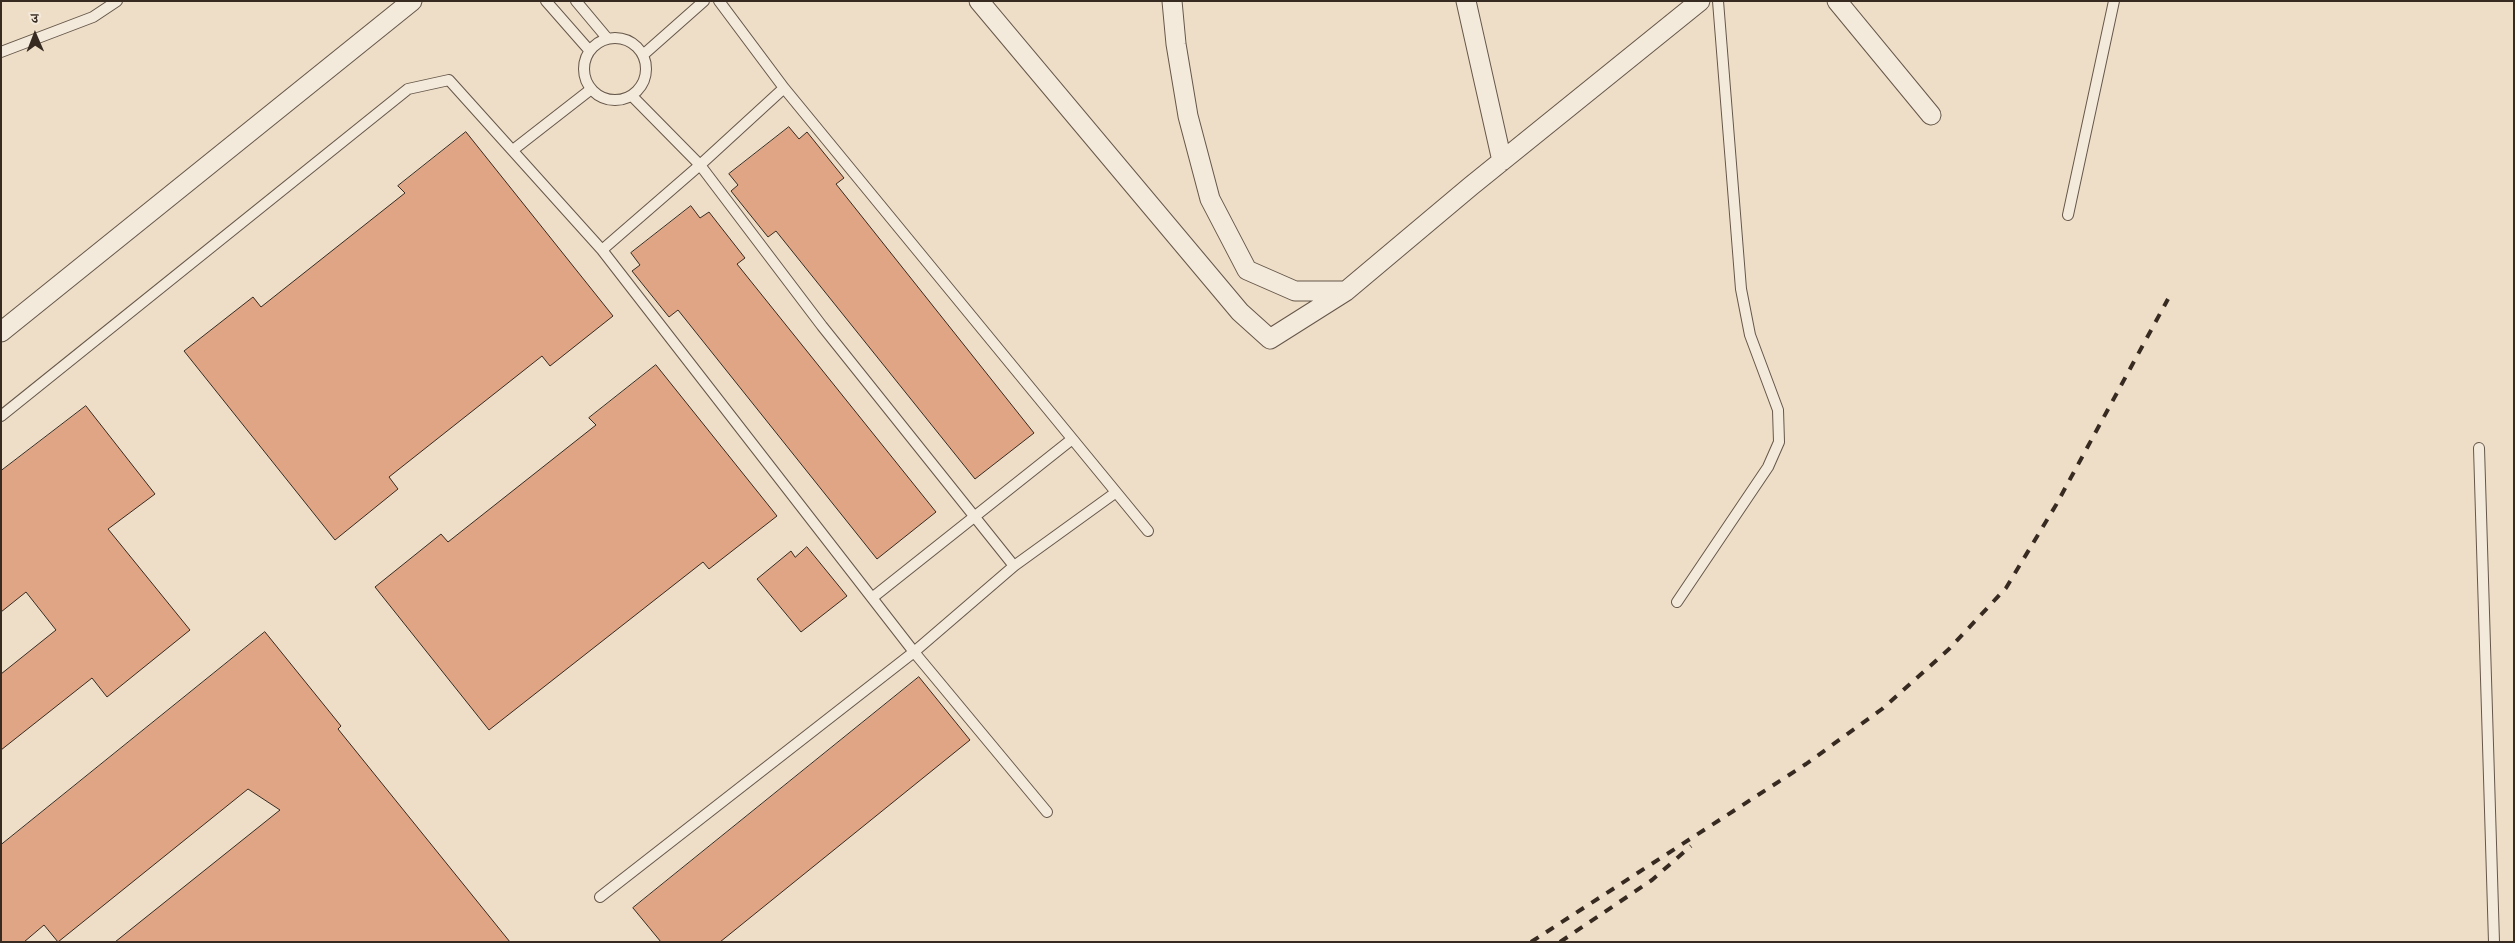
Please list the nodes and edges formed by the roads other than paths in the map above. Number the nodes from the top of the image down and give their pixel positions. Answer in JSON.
{"nodes":[{"id":1,"x":117,"y":1,"type":"edge"},
{"id":2,"x":412,"y":1,"type":"edge"},
{"id":3,"x":546,"y":1,"type":"edge"},
{"id":4,"x":576,"y":1,"type":"edge"},
{"id":5,"x":704,"y":1,"type":"edge"},
{"id":6,"x":719,"y":1,"type":"edge"},
{"id":7,"x":979,"y":1,"type":"edge"},
{"id":8,"x":1172,"y":1,"type":"edge"},
{"id":9,"x":1466,"y":1,"type":"edge"},
{"id":10,"x":1700,"y":1,"type":"edge"},
{"id":11,"x":1718,"y":1,"type":"edge"},
{"id":12,"x":1837,"y":1,"type":"edge"},
{"id":13,"x":2114,"y":1,"type":"edge"},
{"id":14,"x":607,"y":38,"type":"junction"},
{"id":15,"x":589,"y":50,"type":"junction"},
{"id":16,"x":1,"y":52,"type":"edge"},
{"id":17,"x":643,"y":55,"type":"junction"},
{"id":18,"x":784,"y":88,"type":"junction"},
{"id":19,"x":590,"y":90,"type":"junction"},
{"id":20,"x":632,"y":96,"type":"junction"},
{"id":21,"x":1931,"y":115,"type":"dead end"},
{"id":22,"x":513,"y":150,"type":"junction"},
{"id":23,"x":1502,"y":161,"type":"junction"},
{"id":24,"x":700,"y":165,"type":"junction"},
{"id":25,"x":2068,"y":215,"type":"dead end"},
{"id":26,"x":602,"y":250,"type":"junction"},
{"id":27,"x":1346,"y":291,"type":"junction"},
{"id":28,"x":1,"y":332,"type":"edge"},
{"id":29,"x":1,"y":416,"type":"edge"},
{"id":30,"x":1071,"y":440,"type":"junction"},
{"id":31,"x":2479,"y":448,"type":"dead end"},
{"id":32,"x":1115,"y":493,"type":"junction"},
{"id":33,"x":974,"y":516,"type":"junction"},
{"id":34,"x":1148,"y":531,"type":"dead end"},
{"id":35,"x":1014,"y":566,"type":"junction"},
{"id":36,"x":872,"y":598,"type":"junction"},
{"id":37,"x":1677,"y":602,"type":"dead end"},
{"id":38,"x":914,"y":652,"type":"junction"},
{"id":39,"x":1047,"y":812,"type":"dead end"},
{"id":40,"x":600,"y":898,"type":"dead end"},
{"id":41,"x":2494,"y":942,"type":"edge"}],
"edges":[{"from":1,"to":16,"type":"lane"},
{"from":2,"to":28,"type":"street"},
{"from":3,"to":15,"type":"lane"},
{"from":4,"to":14,"type":"lane"},
{"from":5,"to":17,"type":"lane"},
{"from":6,"to":18,"type":"lane"},
{"from":7,"to":27,"type":"street"},
{"from":8,"to":27,"type":"street"},
{"from":9,"to":23,"type":"street"},
{"from":10,"to":23,"type":"street"},
{"from":11,"to":37,"type":"lane"},
{"from":12,"to":21,"type":"street"},
{"from":13,"to":25,"type":"lane"},
{"from":14,"to":15,"type":"lane"},
{"from":14,"to":17,"type":"lane"},
{"from":15,"to":19,"type":"lane"},
{"from":17,"to":20,"type":"lane"},
{"from":18,"to":24,"type":"lane"},
{"from":18,"to":30,"type":"lane"},
{"from":19,"to":20,"type":"lane"},
{"from":19,"to":22,"type":"lane"},
{"from":20,"to":24,"type":"lane"},
{"from":22,"to":26,"type":"lane"},
{"from":22,"to":29,"type":"lane"},
{"from":23,"to":27,"type":"street"},
{"from":24,"to":26,"type":"lane"},
{"from":24,"to":33,"type":"lane"},
{"from":26,"to":36,"type":"lane"},
{"from":30,"to":32,"type":"lane"},
{"from":30,"to":33,"type":"lane"},
{"from":31,"to":41,"type":"lane"},
{"from":32,"to":34,"type":"lane"},
{"from":32,"to":35,"type":"lane"},
{"from":33,"to":35,"type":"lane"},
{"from":33,"to":36,"type":"lane"},
{"from":35,"to":38,"type":"lane"},
{"from":36,"to":38,"type":"lane"},
{"from":38,"to":39,"type":"lane"},
{"from":38,"to":40,"type":"lane"}]}
